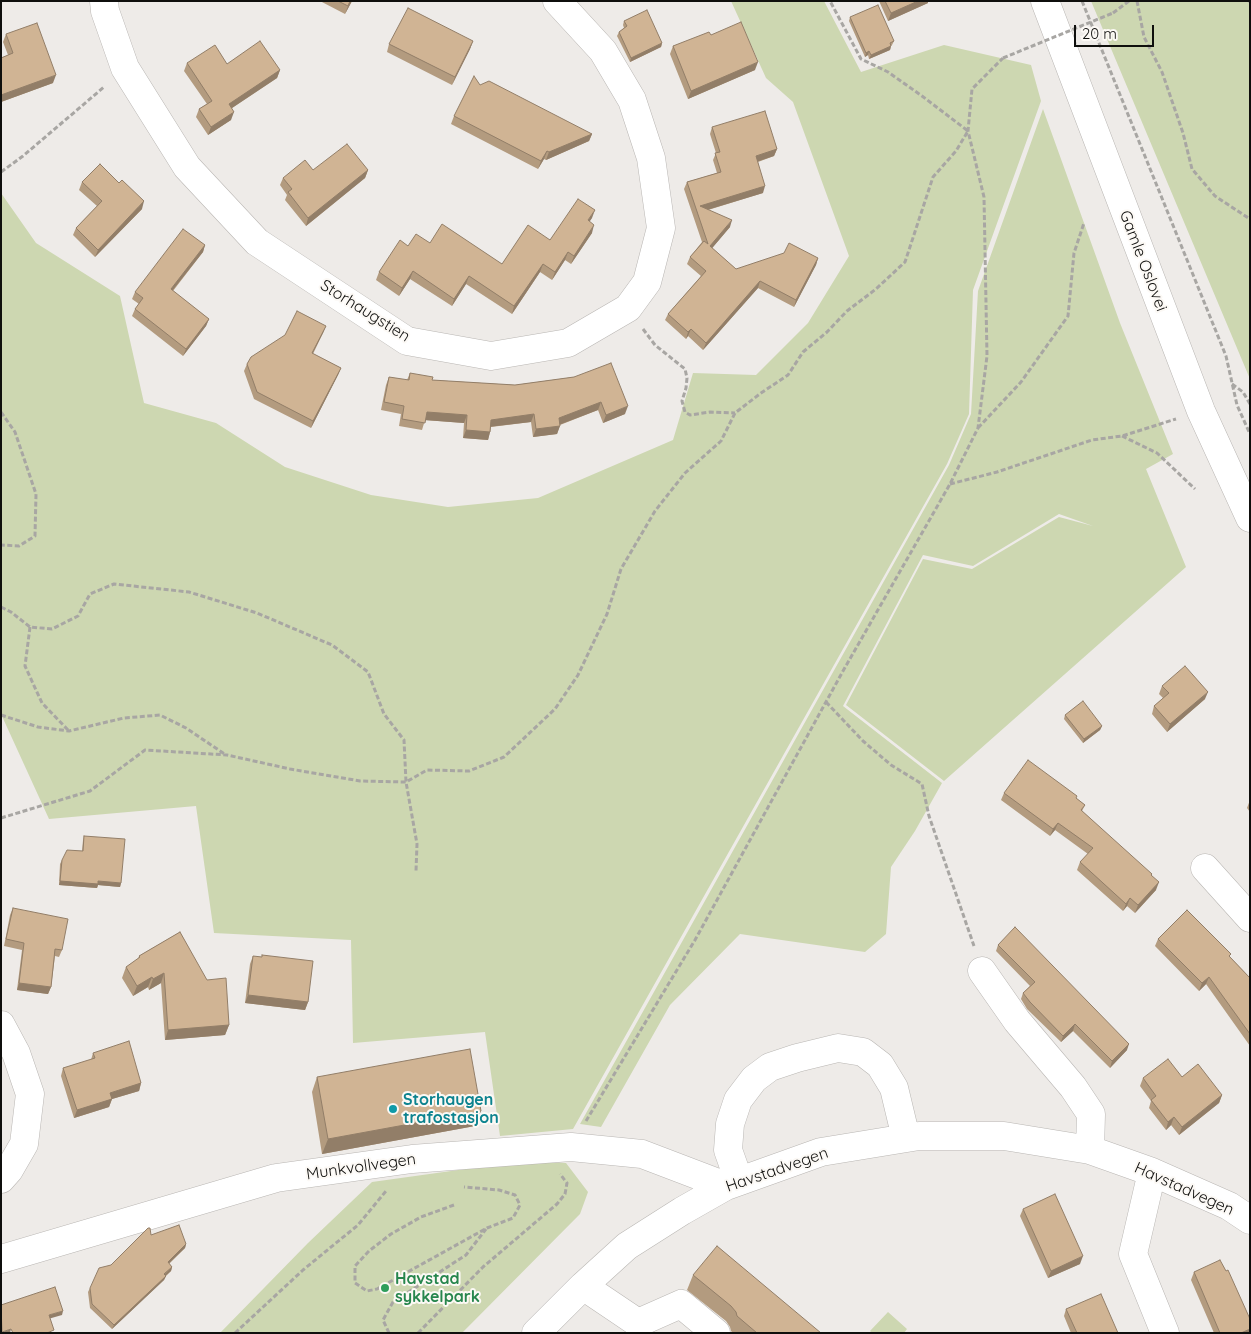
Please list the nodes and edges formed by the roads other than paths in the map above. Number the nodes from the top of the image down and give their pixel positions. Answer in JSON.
{"nodes":[{"id":1,"x":104,"y":1,"type":"edge"},
{"id":2,"x":557,"y":1,"type":"edge"},
{"id":3,"x":1045,"y":1,"type":"edge"},
{"id":4,"x":1250,"y":518,"type":"edge"},
{"id":5,"x":1205,"y":868,"type":"dead end"},
{"id":6,"x":1250,"y":918,"type":"edge"},
{"id":7,"x":982,"y":971,"type":"road end"},
{"id":8,"x":1,"y":1025,"type":"edge"},
{"id":9,"x":906,"y":1138,"type":"junction"},
{"id":10,"x":1090,"y":1150,"type":"junction"},
{"id":11,"x":1152,"y":1172,"type":"junction"},
{"id":12,"x":1,"y":1179,"type":"edge"},
{"id":13,"x":732,"y":1183,"type":"junction"},
{"id":14,"x":1250,"y":1220,"type":"edge"},
{"id":15,"x":1,"y":1259,"type":"edge"},
{"id":16,"x":583,"y":1286,"type":"junction"},
{"id":17,"x":536,"y":1333,"type":"edge"},
{"id":18,"x":716,"y":1333,"type":"edge"},
{"id":19,"x":1165,"y":1333,"type":"edge"}],
"edges":[{"from":1,"to":2,"type":"street","name":"Storhaugstien"},
{"from":3,"to":4,"type":"street","name":"Gamle Oslovei"},
{"from":5,"to":6,"type":"street"},
{"from":7,"to":10,"type":"street"},
{"from":8,"to":12,"type":"street"},
{"from":9,"to":10,"type":"street","name":"Havstadvegen"},
{"from":9,"to":13,"type":"street","name":"Havstadvegen"},
{"from":9,"to":13,"type":"street"},
{"from":10,"to":11,"type":"street","name":"Havstadvegen"},
{"from":11,"to":14,"type":"street","name":"Havstadvegen"},
{"from":11,"to":19,"type":"street"},
{"from":13,"to":15,"type":"street","name":"Munkvollvegen"},
{"from":13,"to":16,"type":"street","name":"Havstadvegen"},
{"from":16,"to":17,"type":"street","name":"Havstadvegen"},
{"from":16,"to":18,"type":"street"}]}
